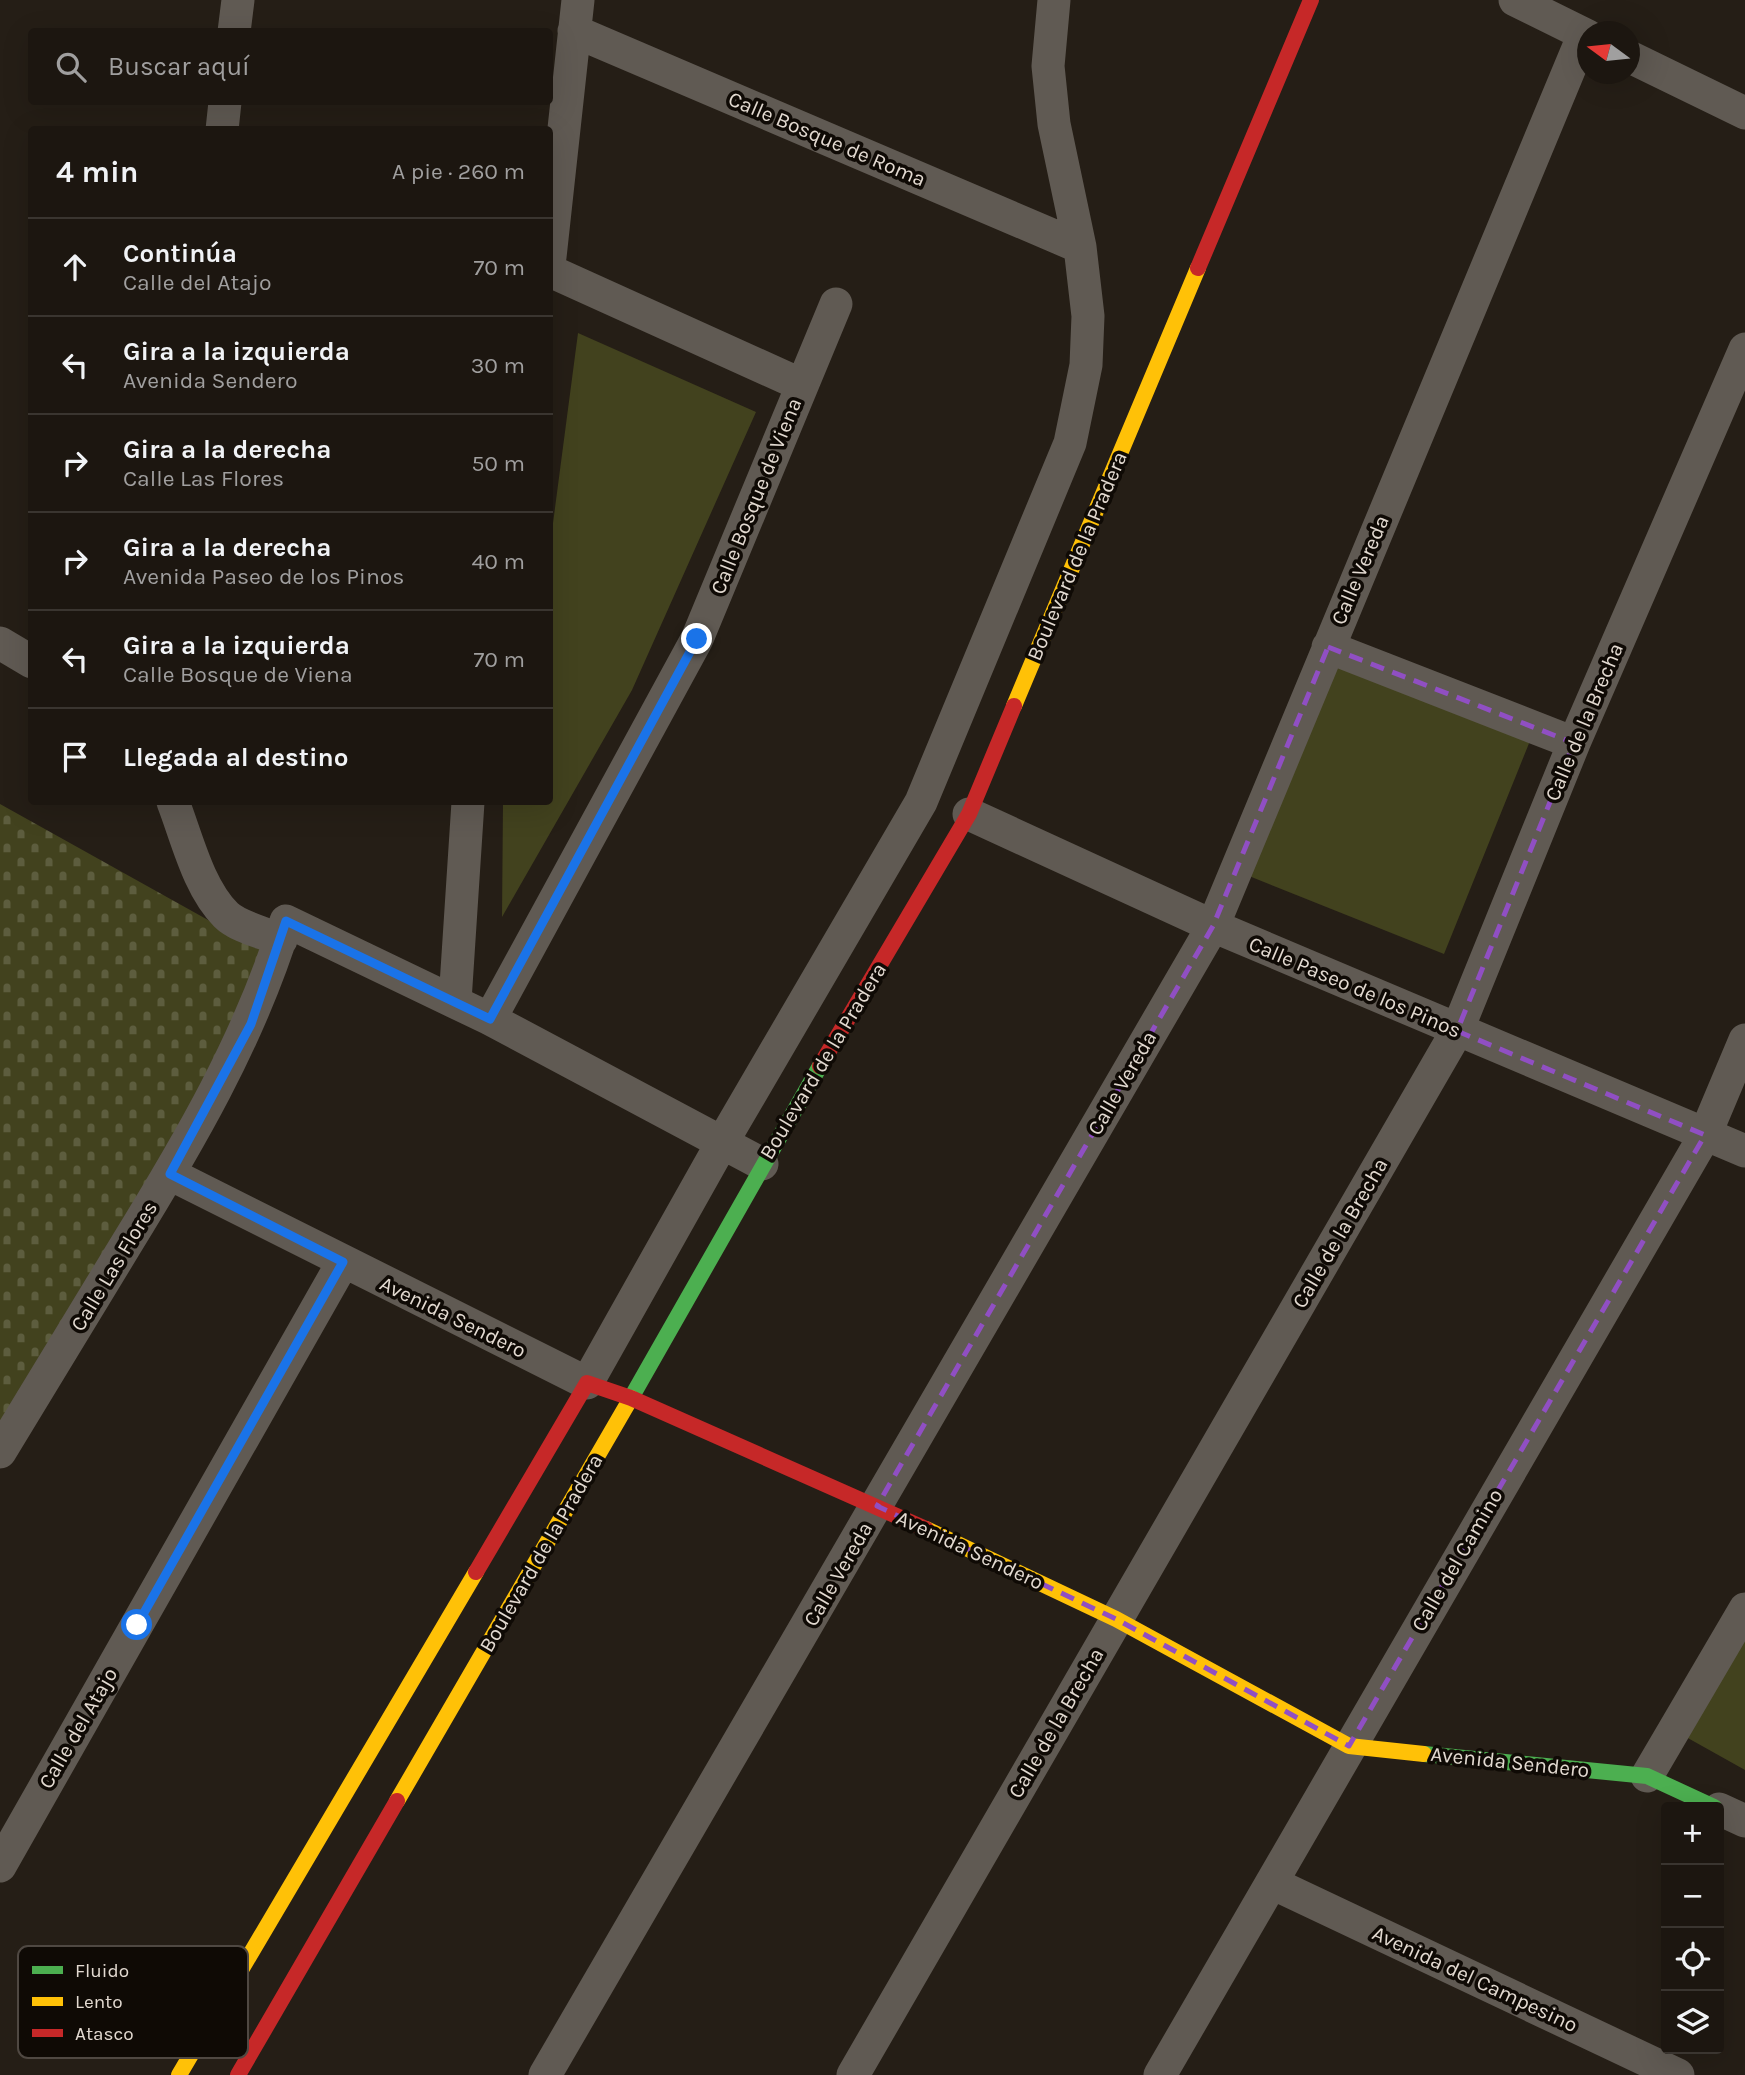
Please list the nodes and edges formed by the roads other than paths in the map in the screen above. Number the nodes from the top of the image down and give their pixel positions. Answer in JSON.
{"nodes":[{"id":1,"x":237,"y":0,"type":"edge"},
{"id":2,"x":1054,"y":0,"type":"edge"},
{"id":3,"x":1311,"y":0,"type":"edge"},
{"id":4,"x":1515,"y":0,"type":"edge"},
{"id":5,"x":576,"y":15,"type":"edge"},
{"id":6,"x":234,"y":28,"type":"edge"},
{"id":7,"x":1577,"y":31,"type":"edge"},
{"id":8,"x":1577,"y":56,"type":"edge"},
{"id":9,"x":1640,"y":62,"type":"edge"},
{"id":10,"x":225,"y":105,"type":"edge"},
{"id":11,"x":1745,"y":113,"type":"edge"},
{"id":12,"x":222,"y":126,"type":"edge"},
{"id":13,"x":553,"y":229,"type":"edge"},
{"id":14,"x":1080,"y":247,"type":"junction"},
{"id":15,"x":553,"y":272,"type":"edge"},
{"id":16,"x":836,"y":304,"type":"dead end"},
{"id":17,"x":1745,"y":349,"type":"edge"},
{"id":18,"x":802,"y":385,"type":"junction"},
{"id":19,"x":0,"y":643,"type":"edge"},
{"id":20,"x":1328,"y":647,"type":"junction"},
{"id":21,"x":28,"y":660,"type":"edge"},
{"id":22,"x":1574,"y":743,"type":"junction"},
{"id":23,"x":174,"y":805,"type":"edge"},
{"id":24,"x":468,"y":805,"type":"edge"},
{"id":25,"x":970,"y":814,"type":"junction"},
{"id":26,"x":1213,"y":926,"type":"junction"},
{"id":27,"x":283,"y":931,"type":"junction"},
{"id":28,"x":455,"y":1001,"type":"junction"},
{"id":29,"x":490,"y":1019,"type":"junction"},
{"id":30,"x":1457,"y":1031,"type":"junction"},
{"id":31,"x":1745,"y":1040,"type":"edge"},
{"id":32,"x":1705,"y":1135,"type":"junction"},
{"id":33,"x":723,"y":1141,"type":"junction"},
{"id":34,"x":1745,"y":1151,"type":"edge"},
{"id":35,"x":762,"y":1164,"type":"junction"},
{"id":36,"x":170,"y":1174,"type":"junction"},
{"id":37,"x":343,"y":1262,"type":"junction"},
{"id":38,"x":587,"y":1383,"type":"junction"},
{"id":39,"x":631,"y":1398,"type":"junction"},
{"id":40,"x":0,"y":1452,"type":"edge"},
{"id":41,"x":877,"y":1506,"type":"junction"},
{"id":42,"x":1745,"y":1609,"type":"edge"},
{"id":43,"x":1116,"y":1619,"type":"junction"},
{"id":44,"x":1349,"y":1746,"type":"junction"},
{"id":45,"x":1647,"y":1776,"type":"junction"},
{"id":46,"x":1703,"y":1802,"type":"edge"},
{"id":47,"x":1724,"y":1812,"type":"edge"},
{"id":48,"x":1745,"y":1821,"type":"edge"},
{"id":49,"x":0,"y":1866,"type":"edge"},
{"id":50,"x":1272,"y":1883,"type":"junction"},
{"id":51,"x":248,"y":1958,"type":"edge"},
{"id":52,"x":189,"y":2058,"type":"edge"},
{"id":53,"x":248,"y":2058,"type":"edge"},
{"id":54,"x":248,"y":2058,"type":"edge"},
{"id":55,"x":179,"y":2075,"type":"edge"},
{"id":56,"x":238,"y":2075,"type":"edge"},
{"id":57,"x":545,"y":2075,"type":"edge"},
{"id":58,"x":853,"y":2075,"type":"edge"},
{"id":59,"x":1160,"y":2075,"type":"edge"},
{"id":60,"x":1678,"y":2075,"type":"edge"}],
"edges":[{"from":1,"to":6,"type":"street"},
{"from":2,"to":14,"type":"street"},
{"from":3,"to":25,"type":"street","name":"Boulevard de la Pradera"},
{"from":4,"to":7,"type":"street"},
{"from":5,"to":13,"type":"street"},
{"from":5,"to":14,"type":"street","name":"Calle Bosque de Roma"},
{"from":8,"to":20,"type":"street","name":"Calle Vereda"},
{"from":9,"to":11,"type":"street"},
{"from":10,"to":12,"type":"street"},
{"from":14,"to":33,"type":"street"},
{"from":15,"to":18,"type":"street"},
{"from":16,"to":18,"type":"street","name":"Calle Bosque de Viena"},
{"from":17,"to":22,"type":"street","name":"Calle de la Brecha"},
{"from":18,"to":29,"type":"street","name":"Calle Bosque de Viena"},
{"from":19,"to":21,"type":"street"},
{"from":20,"to":22,"type":"street"},
{"from":20,"to":26,"type":"street","name":"Calle Vereda"},
{"from":22,"to":30,"type":"street","name":"Calle de la Brecha"},
{"from":23,"to":27,"type":"street"},
{"from":24,"to":28,"type":"street"},
{"from":25,"to":26,"type":"street","name":"Calle Paseo de los Pinos"},
{"from":25,"to":35,"type":"street","name":"Boulevard de la Pradera"},
{"from":26,"to":30,"type":"street","name":"Calle Paseo de los Pinos"},
{"from":26,"to":41,"type":"street","name":"Calle Vereda"},
{"from":27,"to":28,"type":"street"},
{"from":27,"to":36,"type":"street","name":"Calle Las Flores"},
{"from":28,"to":29,"type":"street"},
{"from":29,"to":33,"type":"street"},
{"from":30,"to":32,"type":"street","name":"Calle Paseo de los Pinos"},
{"from":30,"to":43,"type":"street","name":"Calle de la Brecha"},
{"from":31,"to":32,"type":"street","name":"Calle del Camino"},
{"from":32,"to":34,"type":"street","name":"Calle Paseo de los Pinos"},
{"from":32,"to":44,"type":"street","name":"Calle del Camino"},
{"from":33,"to":35,"type":"street"},
{"from":33,"to":38,"type":"street"},
{"from":35,"to":39,"type":"street","name":"Boulevard de la Pradera"},
{"from":36,"to":37,"type":"street","name":"Avenida Sendero"},
{"from":36,"to":40,"type":"street","name":"Calle Las Flores"},
{"from":37,"to":38,"type":"street","name":"Avenida Sendero"},
{"from":37,"to":49,"type":"street","name":"Calle del Atajo"},
{"from":38,"to":39,"type":"street","name":"Avenida Sendero"},
{"from":38,"to":51,"type":"street"},
{"from":39,"to":41,"type":"street","name":"Avenida Sendero"},
{"from":39,"to":54,"type":"street","name":"Boulevard de la Pradera"},
{"from":41,"to":43,"type":"street","name":"Avenida Sendero"},
{"from":41,"to":57,"type":"street","name":"Calle Vereda"},
{"from":42,"to":45,"type":"street"},
{"from":43,"to":44,"type":"street","name":"Avenida Sendero"},
{"from":43,"to":58,"type":"street","name":"Calle de la Brecha"},
{"from":44,"to":45,"type":"street","name":"Avenida Sendero"},
{"from":44,"to":50,"type":"street","name":"Calle del Camino"},
{"from":45,"to":46,"type":"street","name":"Avenida Sendero"},
{"from":47,"to":48,"type":"street","name":"Avenida Sendero"},
{"from":50,"to":59,"type":"street","name":"Calle del Camino"},
{"from":50,"to":60,"type":"street","name":"Avenida del Campesino"},
{"from":52,"to":55,"type":"street"},
{"from":53,"to":56,"type":"street","name":"Boulevard de la Pradera"}]}
